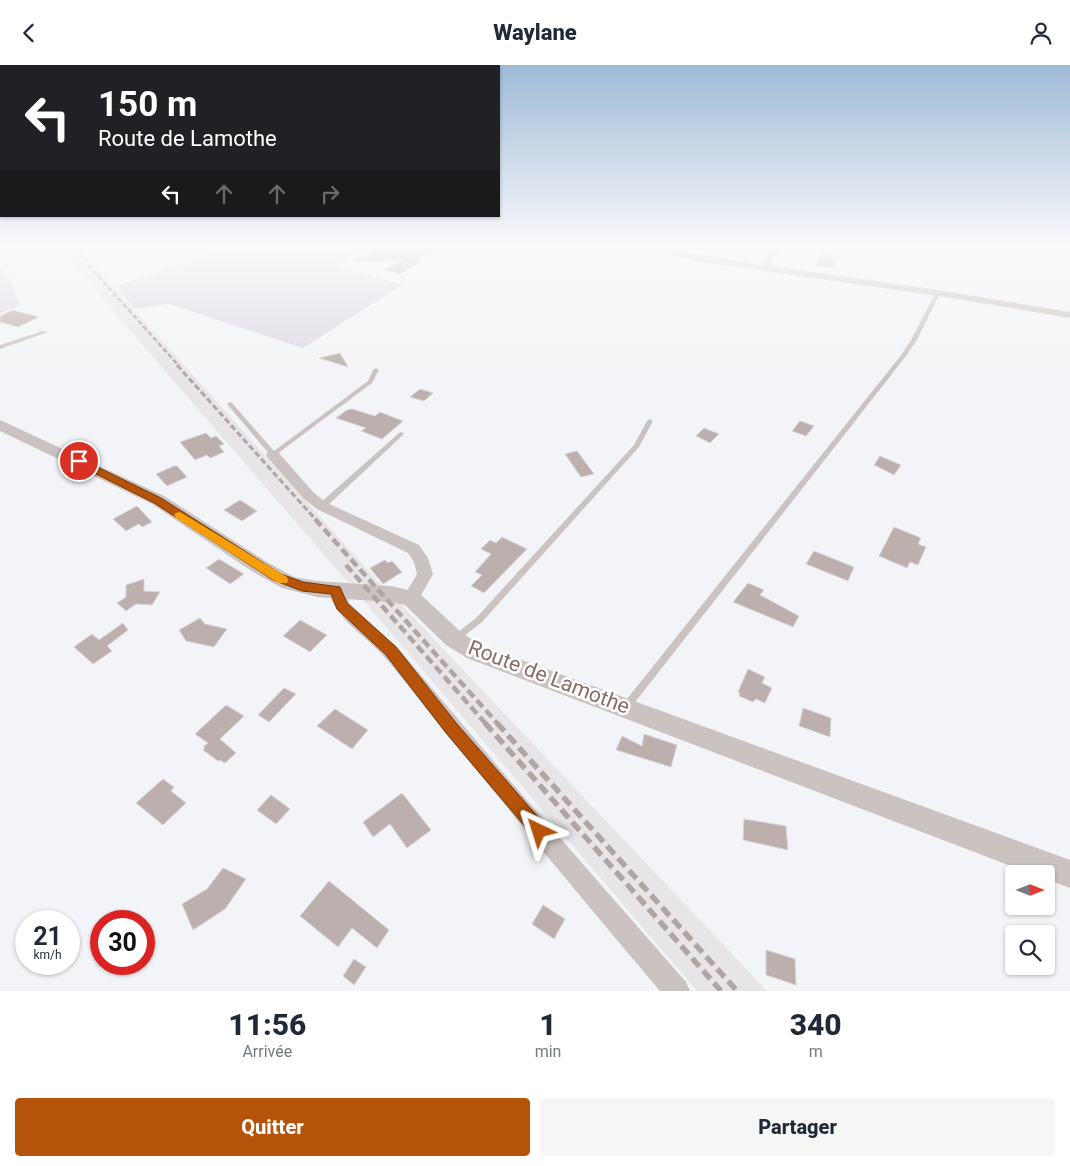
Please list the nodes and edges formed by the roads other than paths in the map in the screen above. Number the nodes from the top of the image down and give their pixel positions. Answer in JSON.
{"nodes":[{"id":1,"x":925,"y":291,"type":"edge"},
{"id":2,"x":938,"y":293,"type":"junction"},
{"id":3,"x":1070,"y":315,"type":"edge"},
{"id":4,"x":44,"y":332,"type":"dead end"},
{"id":5,"x":0,"y":347,"type":"edge"},
{"id":6,"x":376,"y":370,"type":"dead end"},
{"id":7,"x":230,"y":404,"type":"dead end"},
{"id":8,"x":650,"y":421,"type":"dead end"},
{"id":9,"x":0,"y":425,"type":"edge"},
{"id":10,"x":401,"y":434,"type":"dead end"},
{"id":11,"x":273,"y":455,"type":"junction"},
{"id":12,"x":322,"y":506,"type":"junction"},
{"id":13,"x":336,"y":590,"type":"junction"},
{"id":14,"x":411,"y":597,"type":"junction"},
{"id":15,"x":454,"y":639,"type":"junction"},
{"id":16,"x":626,"y":707,"type":"junction"},
{"id":17,"x":1070,"y":874,"type":"edge"},
{"id":18,"x":677,"y":991,"type":"edge"}],
"edges":[{"from":1,"to":2,"type":"street"},
{"from":2,"to":3,"type":"street"},
{"from":2,"to":16,"type":"lane"},
{"from":4,"to":5,"type":"lane"},
{"from":6,"to":11,"type":"lane"},
{"from":7,"to":11,"type":"lane"},
{"from":8,"to":15,"type":"lane"},
{"from":9,"to":13,"type":"street"},
{"from":10,"to":12,"type":"lane"},
{"from":11,"to":12,"type":"street"},
{"from":12,"to":14,"type":"street"},
{"from":13,"to":14,"type":"street"},
{"from":13,"to":18,"type":"street"},
{"from":14,"to":15,"type":"street","name":"Route de Lamothe"},
{"from":15,"to":16,"type":"street","name":"Route de Lamothe"},
{"from":16,"to":17,"type":"street","name":"Route de Lamothe"}]}
